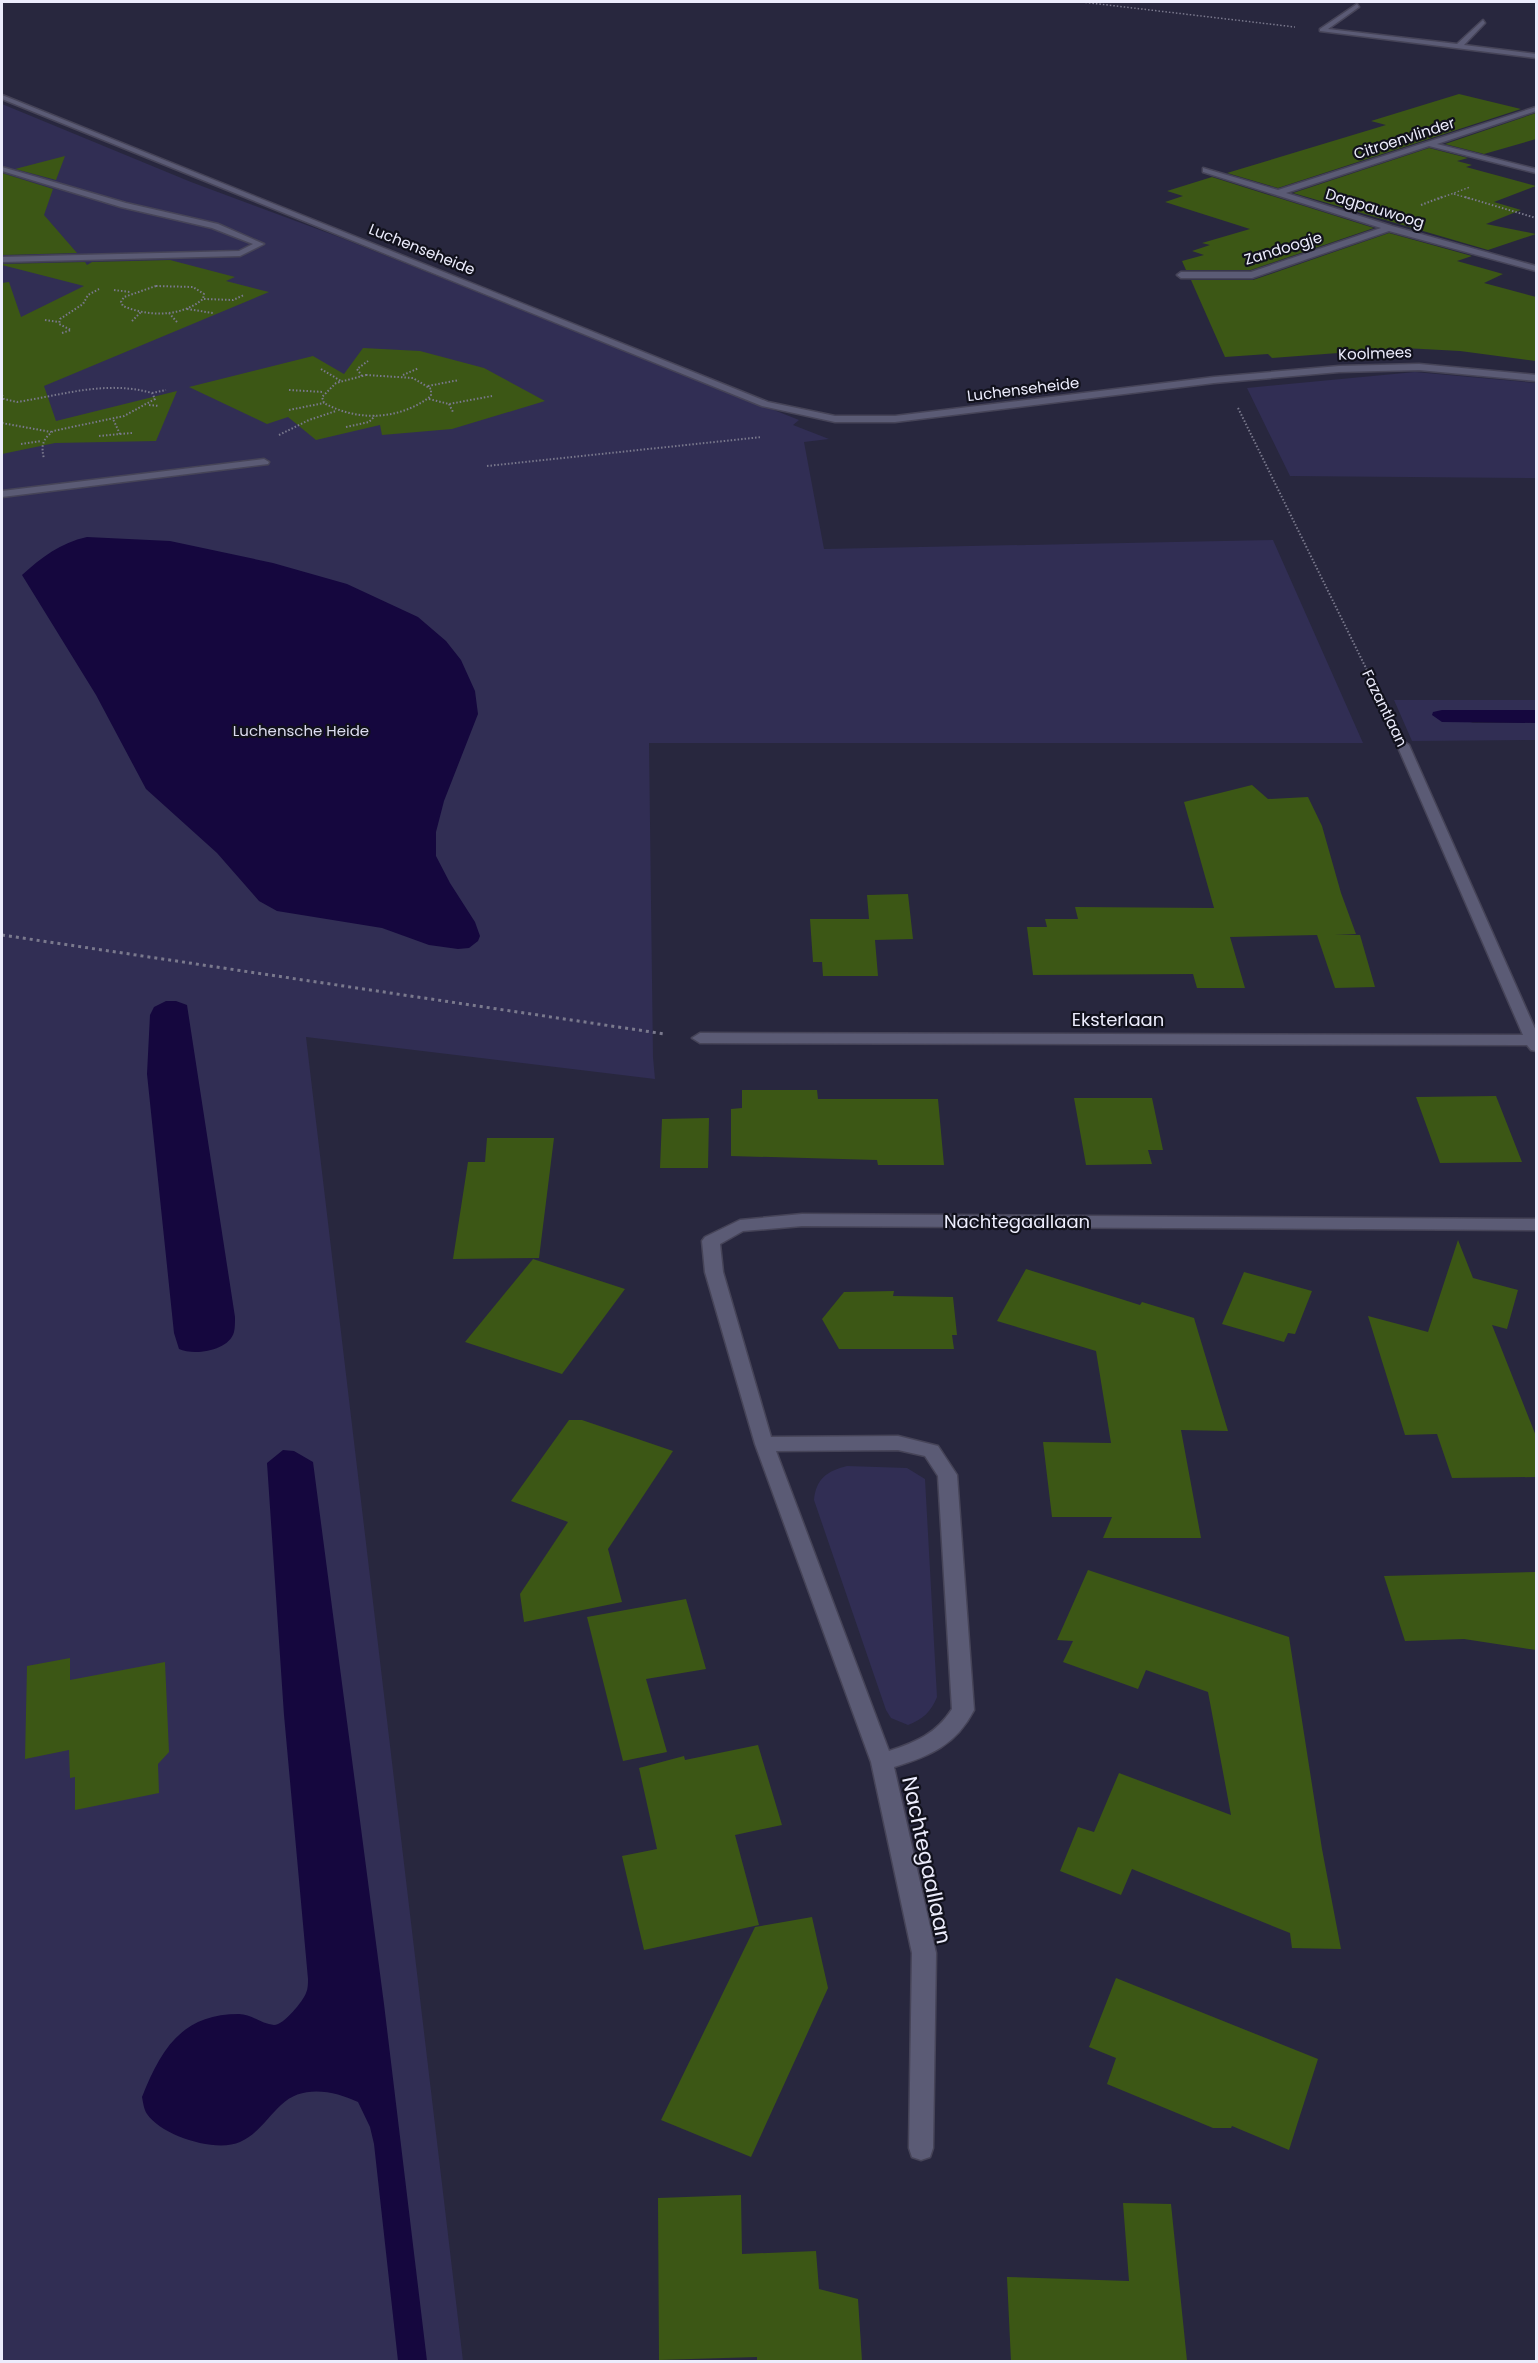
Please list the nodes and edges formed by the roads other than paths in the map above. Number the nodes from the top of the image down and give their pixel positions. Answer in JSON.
{"nodes":[{"id":1,"x":1357,"y":6,"type":"dead end"},
{"id":2,"x":1483,"y":22,"type":"dead end"},
{"id":3,"x":1458,"y":47,"type":"junction"},
{"id":4,"x":1536,"y":56,"type":"edge"},
{"id":5,"x":2,"y":98,"type":"edge"},
{"id":6,"x":1536,"y":110,"type":"edge"},
{"id":7,"x":1428,"y":144,"type":"junction"},
{"id":8,"x":2,"y":169,"type":"edge"},
{"id":9,"x":1206,"y":170,"type":"dead end"},
{"id":10,"x":1536,"y":171,"type":"edge"},
{"id":11,"x":1280,"y":192,"type":"junction"},
{"id":12,"x":1389,"y":228,"type":"junction"},
{"id":13,"x":2,"y":260,"type":"edge"},
{"id":14,"x":1536,"y":268,"type":"edge"},
{"id":15,"x":1181,"y":275,"type":"dead end"},
{"id":16,"x":1536,"y":378,"type":"edge"},
{"id":17,"x":1214,"y":380,"type":"joint"},
{"id":18,"x":264,"y":462,"type":"road end"},
{"id":19,"x":2,"y":494,"type":"edge"},
{"id":20,"x":1403,"y":745,"type":"road end"},
{"id":21,"x":700,"y":1038,"type":"road end"},
{"id":22,"x":1536,"y":1042,"type":"edge"},
{"id":23,"x":1536,"y":1224,"type":"edge"},
{"id":24,"x":764,"y":1444,"type":"junction"},
{"id":25,"x":882,"y":1762,"type":"junction"},
{"id":26,"x":921,"y":2148,"type":"dead end"}],
"edges":[{"from":1,"to":3,"type":"street"},
{"from":2,"to":3,"type":"street"},
{"from":3,"to":4,"type":"street"},
{"from":5,"to":17,"type":"street","name":"Luchenseheide"},
{"from":6,"to":7,"type":"street","name":"Citroenvlinder"},
{"from":7,"to":10,"type":"street"},
{"from":7,"to":11,"type":"street","name":"Citroenvlinder"},
{"from":8,"to":13,"type":"street"},
{"from":9,"to":11,"type":"street","name":"Dagpauwoog"},
{"from":11,"to":12,"type":"street","name":"Dagpauwoog"},
{"from":12,"to":14,"type":"street","name":"Dagpauwoog"},
{"from":12,"to":15,"type":"street","name":"Zandoogje"},
{"from":16,"to":17,"type":"street","name":"Koolmees"},
{"from":18,"to":19,"type":"street"},
{"from":20,"to":22,"type":"street","name":"Fazantlaan"},
{"from":21,"to":22,"type":"street","name":"Eksterlaan"},
{"from":23,"to":24,"type":"street","name":"Nachtegaallaan"},
{"from":24,"to":25,"type":"street","name":"Nachtegaallaan"},
{"from":24,"to":25,"type":"street","name":"Nachtegaallaan"},
{"from":25,"to":26,"type":"street","name":"Nachtegaallaan"}]}
